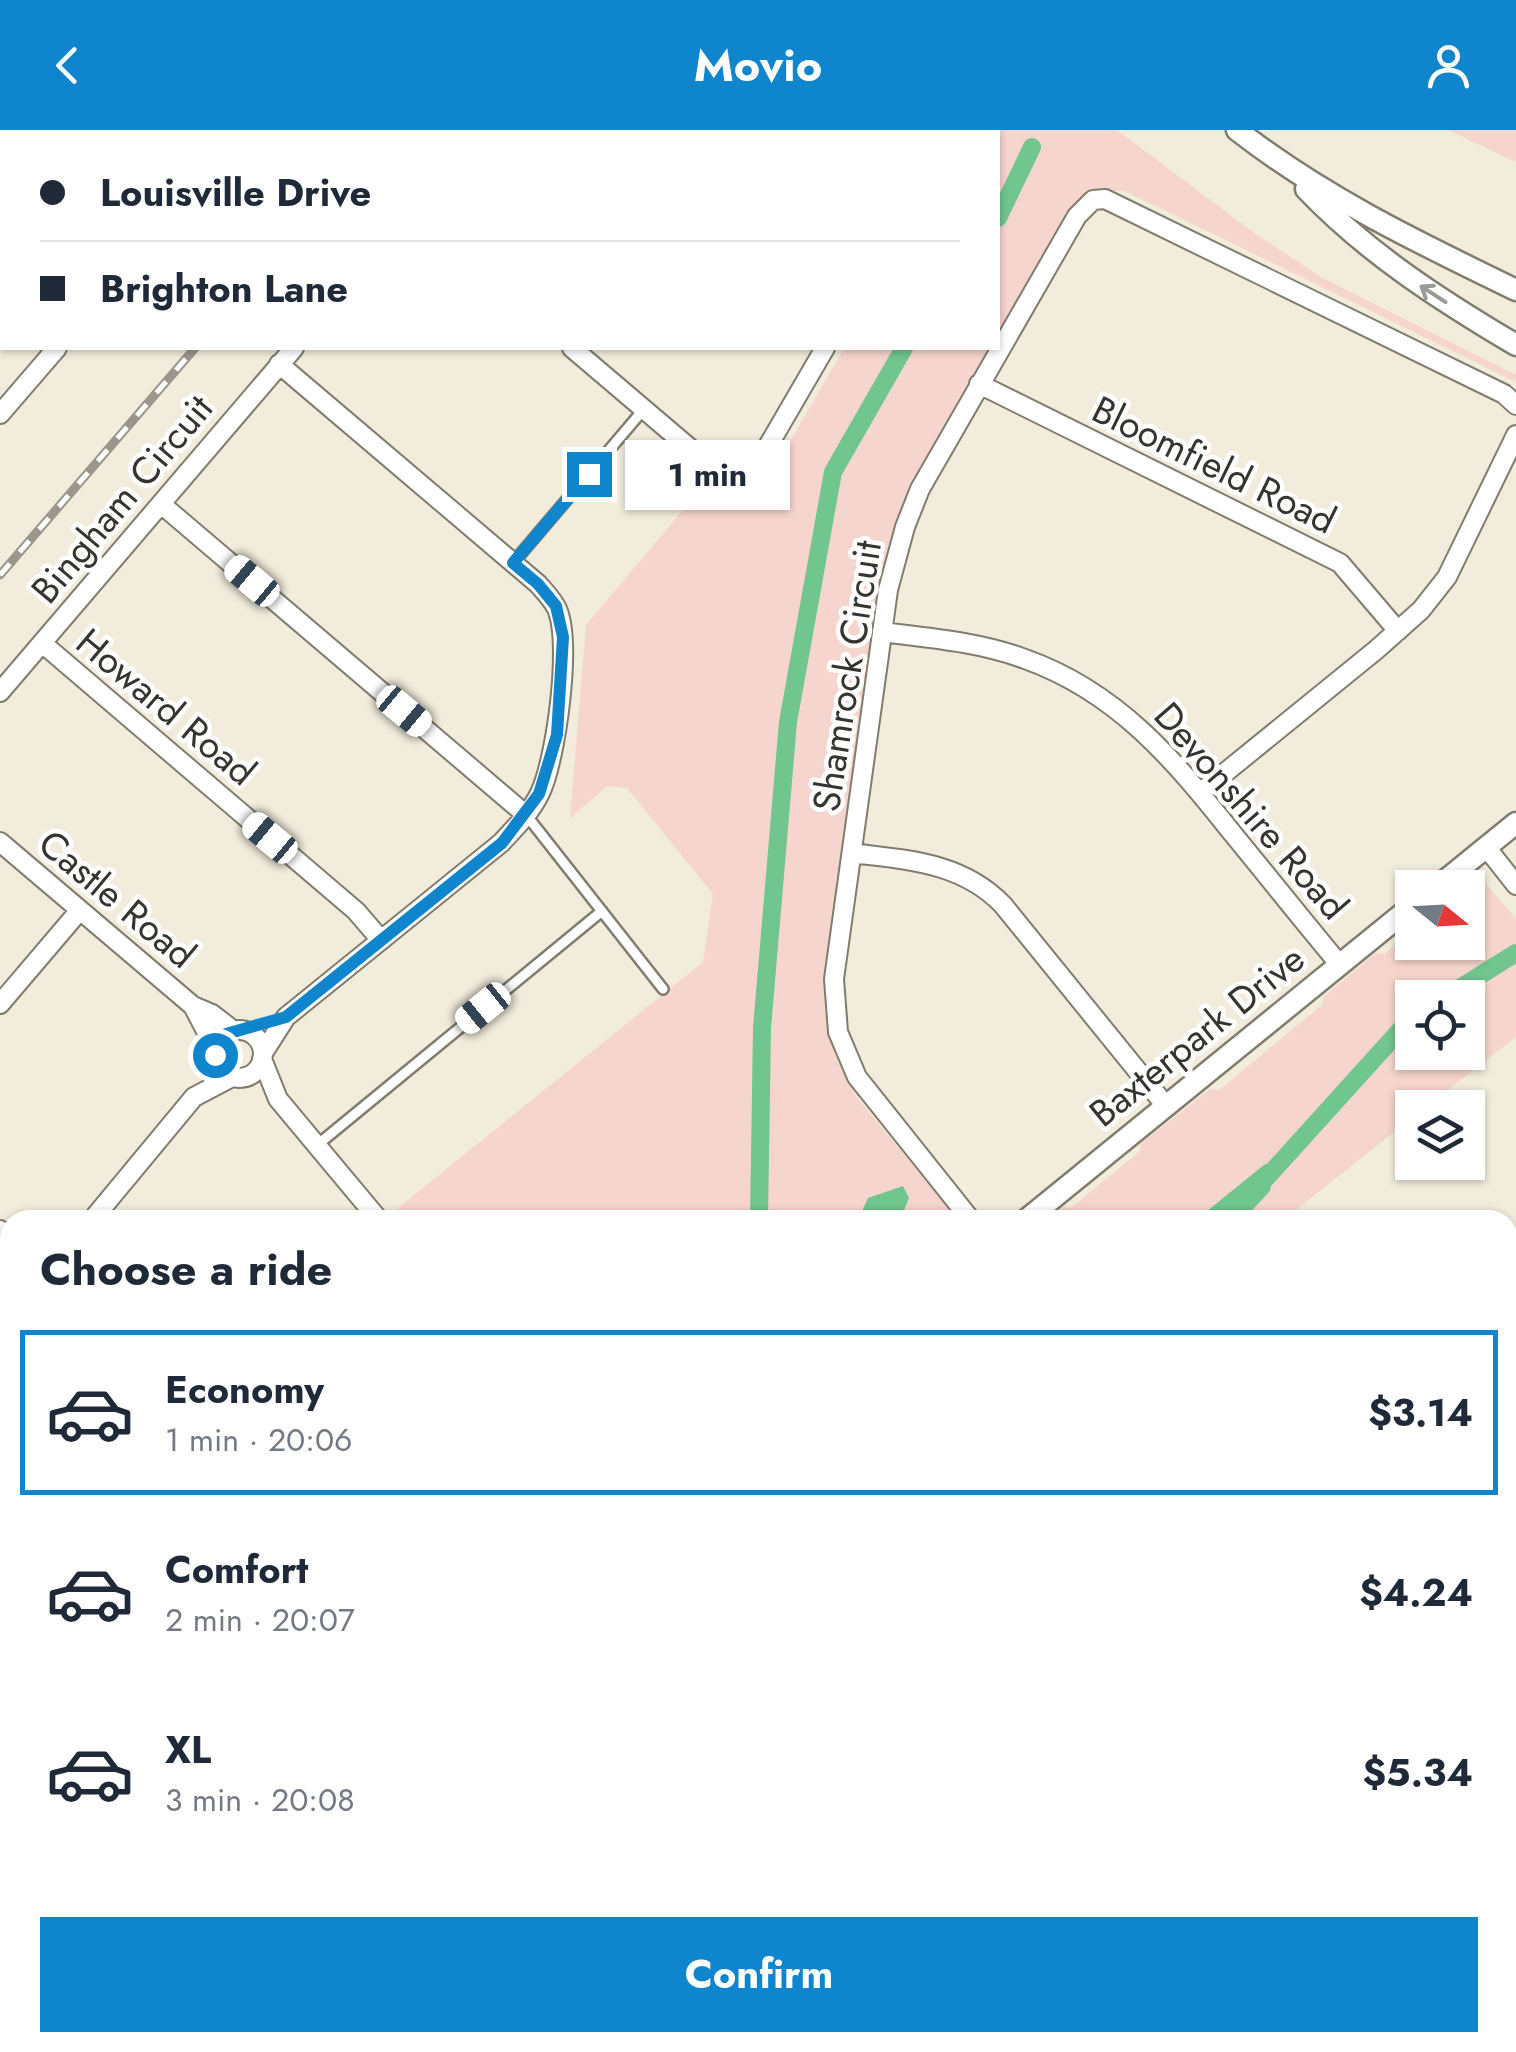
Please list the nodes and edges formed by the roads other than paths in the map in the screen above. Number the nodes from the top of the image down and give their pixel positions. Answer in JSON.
{"nodes":[{"id":1,"x":1237,"y":130,"type":"edge"},
{"id":2,"x":1286,"y":168,"type":"junction"},
{"id":3,"x":1516,"y":290,"type":"edge"},
{"id":4,"x":1516,"y":345,"type":"edge"},
{"id":5,"x":1000,"y":349,"type":"edge"},
{"id":6,"x":54,"y":350,"type":"edge"},
{"id":7,"x":292,"y":350,"type":"edge"},
{"id":8,"x":825,"y":350,"type":"edge"},
{"id":9,"x":999,"y":350,"type":"edge"},
{"id":10,"x":582,"y":351,"type":"edge"},
{"id":11,"x":280,"y":364,"type":"junction"},
{"id":12,"x":980,"y":384,"type":"junction"},
{"id":13,"x":1516,"y":405,"type":"edge"},
{"id":14,"x":644,"y":410,"type":"junction"},
{"id":15,"x":0,"y":414,"type":"edge"},
{"id":16,"x":1516,"y":435,"type":"edge"},
{"id":17,"x":160,"y":504,"type":"junction"},
{"id":18,"x":513,"y":563,"type":"junction"},
{"id":19,"x":1398,"y":630,"type":"junction"},
{"id":20,"x":882,"y":632,"type":"junction"},
{"id":21,"x":42,"y":643,"type":"junction"},
{"id":22,"x":0,"y":692,"type":"edge"},
{"id":23,"x":1200,"y":793,"type":"junction"},
{"id":24,"x":525,"y":814,"type":"junction"},
{"id":25,"x":1516,"y":822,"type":"edge"},
{"id":26,"x":0,"y":842,"type":"edge"},
{"id":27,"x":1486,"y":847,"type":"junction"},
{"id":28,"x":852,"y":853,"type":"junction"},
{"id":29,"x":1458,"y":870,"type":"edge"},
{"id":30,"x":1516,"y":885,"type":"edge"},
{"id":31,"x":80,"y":910,"type":"junction"},
{"id":32,"x":602,"y":911,"type":"junction"},
{"id":33,"x":1395,"y":920,"type":"edge"},
{"id":34,"x":381,"y":940,"type":"junction"},
{"id":35,"x":1340,"y":965,"type":"junction"},
{"id":36,"x":663,"y":988,"type":"dead end"},
{"id":37,"x":0,"y":1004,"type":"edge"},
{"id":38,"x":193,"y":1006,"type":"junction"},
{"id":39,"x":286,"y":1017,"type":"junction"},
{"id":40,"x":238,"y":1031,"type":"junction"},
{"id":41,"x":216,"y":1053,"type":"junction"},
{"id":42,"x":263,"y":1056,"type":"junction"},
{"id":43,"x":238,"y":1077,"type":"junction"},
{"id":44,"x":194,"y":1097,"type":"junction"},
{"id":45,"x":278,"y":1099,"type":"junction"},
{"id":46,"x":1166,"y":1106,"type":"junction"},
{"id":47,"x":316,"y":1146,"type":"junction"},
{"id":48,"x":100,"y":1210,"type":"edge"},
{"id":49,"x":368,"y":1210,"type":"edge"},
{"id":50,"x":963,"y":1210,"type":"edge"},
{"id":51,"x":1038,"y":1210,"type":"edge"}],
"edges":[{"from":1,"to":2,"type":"street"},
{"from":2,"to":3,"type":"street"},
{"from":4,"to":2,"type":"street","one_way":true},
{"from":5,"to":13,"type":"street","name":"Shamrock Circuit"},
{"from":6,"to":15,"type":"street"},
{"from":7,"to":11,"type":"street","name":"Bingham Circuit"},
{"from":8,"to":14,"type":"street"},
{"from":9,"to":12,"type":"street","name":"Shamrock Circuit"},
{"from":10,"to":14,"type":"street"},
{"from":11,"to":17,"type":"street","name":"Bingham Circuit"},
{"from":11,"to":18,"type":"street"},
{"from":12,"to":19,"type":"street","name":"Bloomfield Road"},
{"from":12,"to":20,"type":"street","name":"Shamrock Circuit"},
{"from":14,"to":18,"type":"lane"},
{"from":16,"to":19,"type":"street"},
{"from":17,"to":21,"type":"street","name":"Bingham Circuit"},
{"from":17,"to":24,"type":"street"},
{"from":18,"to":24,"type":"street"},
{"from":19,"to":23,"type":"street"},
{"from":20,"to":23,"type":"street","name":"Devonshire Road"},
{"from":20,"to":28,"type":"street","name":"Shamrock Circuit"},
{"from":21,"to":22,"type":"street","name":"Bingham Circuit"},
{"from":21,"to":34,"type":"street","name":"Howard Road"},
{"from":23,"to":35,"type":"street","name":"Devonshire Road"},
{"from":24,"to":32,"type":"lane"},
{"from":24,"to":34,"type":"street"},
{"from":25,"to":27,"type":"street"},
{"from":26,"to":31,"type":"street","name":"Castle Road"},
{"from":27,"to":29,"type":"street"},
{"from":27,"to":30,"type":"street"},
{"from":28,"to":46,"type":"street"},
{"from":28,"to":50,"type":"street","name":"Shamrock Circuit"},
{"from":31,"to":37,"type":"street"},
{"from":31,"to":38,"type":"street","name":"Castle Road"},
{"from":32,"to":36,"type":"lane"},
{"from":32,"to":47,"type":"lane"},
{"from":33,"to":35,"type":"street","name":"Baxterpark Drive"},
{"from":34,"to":39,"type":"street"},
{"from":35,"to":46,"type":"street","name":"Baxterpark Drive"},
{"from":38,"to":40,"type":"street","name":"Castle Road"},
{"from":38,"to":41,"type":"street","name":"Castle Road"},
{"from":39,"to":40,"type":"street"},
{"from":39,"to":42,"type":"street"},
{"from":40,"to":41,"type":"street"},
{"from":40,"to":42,"type":"street"},
{"from":41,"to":43,"type":"street"},
{"from":41,"to":44,"type":"street"},
{"from":42,"to":43,"type":"street"},
{"from":42,"to":45,"type":"street"},
{"from":43,"to":44,"type":"street"},
{"from":43,"to":45,"type":"street"},
{"from":44,"to":48,"type":"street"},
{"from":45,"to":47,"type":"street"},
{"from":46,"to":51,"type":"street","name":"Baxterpark Drive"},
{"from":47,"to":49,"type":"street"}]}
